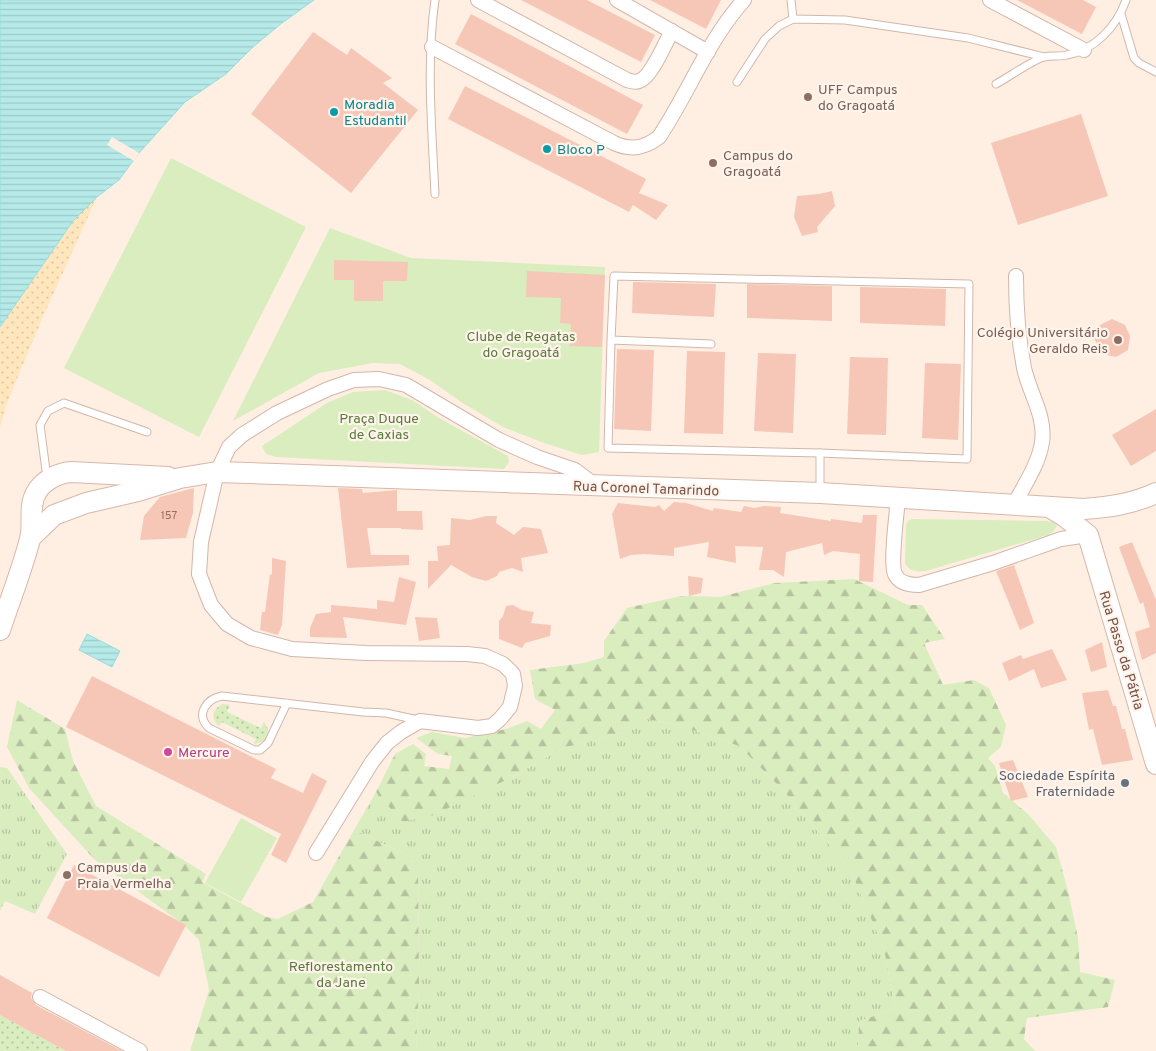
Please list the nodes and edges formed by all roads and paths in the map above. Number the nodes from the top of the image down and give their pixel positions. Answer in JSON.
{"nodes":[{"id":1,"x":435,"y":0,"type":"edge"},
{"id":2,"x":478,"y":0,"type":"edge"},
{"id":3,"x":617,"y":0,"type":"edge"},
{"id":4,"x":744,"y":0,"type":"edge"},
{"id":5,"x":791,"y":0,"type":"edge"},
{"id":6,"x":990,"y":0,"type":"edge"},
{"id":7,"x":1126,"y":0,"type":"edge"},
{"id":8,"x":1121,"y":14,"type":"junction"},
{"id":9,"x":793,"y":19,"type":"junction"},
{"id":10,"x":672,"y":31,"type":"junction"},
{"id":11,"x":432,"y":47,"type":"junction"},
{"id":12,"x":1084,"y":50,"type":"junction"},
{"id":13,"x":708,"y":52,"type":"junction"},
{"id":14,"x":1044,"y":57,"type":"junction"},
{"id":15,"x":1156,"y":72,"type":"edge"},
{"id":16,"x":737,"y":82,"type":"dead end"},
{"id":17,"x":996,"y":84,"type":"dead end"},
{"id":18,"x":435,"y":194,"type":"dead end"},
{"id":19,"x":1016,"y":276,"type":"dead end"},
{"id":20,"x":611,"y":340,"type":"junction"},
{"id":21,"x":711,"y":344,"type":"dead end"},
{"id":22,"x":147,"y":432,"type":"dead end"},
{"id":23,"x":820,"y":453,"type":"junction"},
{"id":24,"x":79,"y":472,"type":"junction"},
{"id":25,"x":217,"y":472,"type":"junction"},
{"id":26,"x":180,"y":478,"type":"junction"},
{"id":27,"x":48,"y":481,"type":"junction"},
{"id":28,"x":597,"y":486,"type":"junction"},
{"id":29,"x":820,"y":493,"type":"junction"},
{"id":30,"x":1156,"y":493,"type":"edge"},
{"id":31,"x":898,"y":498,"type":"junction"},
{"id":32,"x":86,"y":503,"type":"junction"},
{"id":33,"x":1014,"y":505,"type":"junction"},
{"id":34,"x":1048,"y":506,"type":"junction"},
{"id":35,"x":1113,"y":507,"type":"junction"},
{"id":36,"x":63,"y":512,"type":"junction"},
{"id":37,"x":1088,"y":535,"type":"junction"},
{"id":38,"x":31,"y":536,"type":"junction"},
{"id":39,"x":0,"y":630,"type":"edge"},
{"id":40,"x":287,"y":703,"type":"junction"},
{"id":41,"x":420,"y":721,"type":"junction"},
{"id":42,"x":1156,"y":764,"type":"edge"},
{"id":43,"x":316,"y":854,"type":"dead end"},
{"id":44,"x":40,"y":997,"type":"dead end"},
{"id":45,"x":140,"y":1051,"type":"edge"}],
"edges":[{"from":1,"to":11,"type":"lane"},
{"from":2,"to":10,"type":"street"},
{"from":3,"to":10,"type":"street"},
{"from":4,"to":13,"type":"street"},
{"from":5,"to":9,"type":"lane"},
{"from":6,"to":12,"type":"street"},
{"from":7,"to":8,"type":"lane"},
{"from":8,"to":12,"type":"lane"},
{"from":8,"to":15,"type":"lane"},
{"from":9,"to":14,"type":"lane"},
{"from":9,"to":16,"type":"lane"},
{"from":10,"to":13,"type":"street"},
{"from":11,"to":13,"type":"street"},
{"from":11,"to":18,"type":"lane"},
{"from":12,"to":14,"type":"lane"},
{"from":14,"to":17,"type":"lane"},
{"from":19,"to":33,"type":"street"},
{"from":20,"to":21,"type":"lane"},
{"from":20,"to":23,"type":"lane"},
{"from":20,"to":23,"type":"lane"},
{"from":22,"to":27,"type":"lane"},
{"from":23,"to":29,"type":"lane"},
{"from":24,"to":26,"type":"main road","name":"Rua Coronel Tamarindo"},
{"from":24,"to":27,"type":"main road","name":"Rua Coronel Tamarindo"},
{"from":24,"to":32,"type":"main road"},
{"from":25,"to":26,"type":"main road","name":"Rua Coronel Tamarindo"},
{"from":25,"to":28,"type":"main road","name":"Rua Coronel Tamarindo"},
{"from":25,"to":28,"type":"street"},
{"from":25,"to":41,"type":"street"},
{"from":26,"to":32,"type":"main road","name":"Rua Coronel Tamarindo"},
{"from":27,"to":36,"type":"main road"},
{"from":27,"to":38,"type":"main road"},
{"from":28,"to":29,"type":"main road","name":"Rua Coronel Tamarindo"},
{"from":29,"to":31,"type":"main road","name":"Rua Coronel Tamarindo"},
{"from":30,"to":35,"type":"main road"},
{"from":31,"to":33,"type":"main road","name":"Rua Coronel Tamarindo"},
{"from":31,"to":37,"type":"street"},
{"from":32,"to":36,"type":"main road","name":"Rua Coronel Tamarindo"},
{"from":33,"to":34,"type":"main road","name":"Rua Coronel Tamarindo"},
{"from":34,"to":35,"type":"main road","name":"Rua Coronel Tamarindo"},
{"from":34,"to":37,"type":"main road"},
{"from":35,"to":37,"type":"main road"},
{"from":36,"to":38,"type":"main road","name":"Rua Coronel Tamarindo"},
{"from":37,"to":42,"type":"main road","name":"Rua Passo da Pátria"},
{"from":38,"to":39,"type":"main road"},
{"from":40,"to":40,"type":"lane"},
{"from":40,"to":41,"type":"lane"},
{"from":41,"to":43,"type":"street"},
{"from":44,"to":45,"type":"street"}]}
